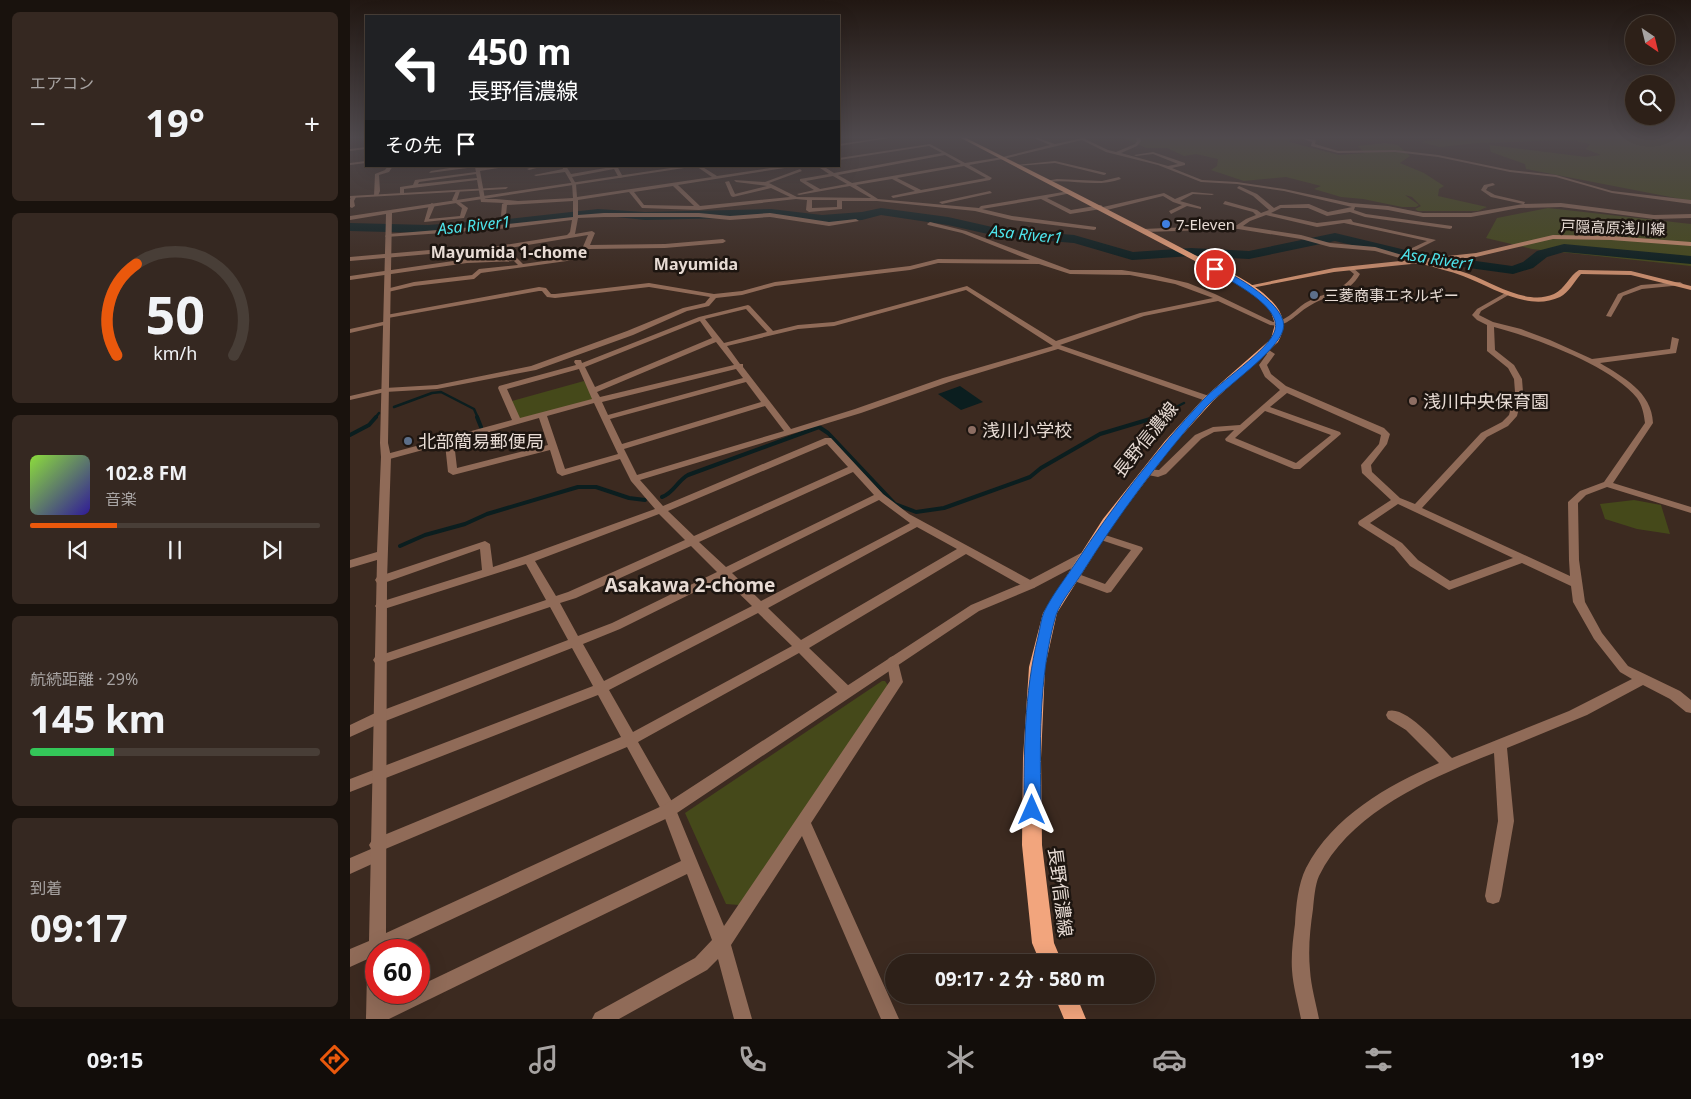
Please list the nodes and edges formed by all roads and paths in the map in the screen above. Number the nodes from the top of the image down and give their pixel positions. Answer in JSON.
{"nodes":[{"id":1,"x":675,"y":185,"type":"edge"},
{"id":2,"x":378,"y":186,"type":"edge"},
{"id":3,"x":415,"y":186,"type":"joint"},
{"id":4,"x":419,"y":186,"type":"edge"},
{"id":5,"x":479,"y":186,"type":"edge"},
{"id":6,"x":564,"y":186,"type":"edge"},
{"id":7,"x":574,"y":186,"type":"edge"},
{"id":8,"x":671,"y":186,"type":"edge"},
{"id":9,"x":729,"y":186,"type":"edge"},
{"id":10,"x":773,"y":186,"type":"joint"},
{"id":11,"x":811,"y":186,"type":"edge"},
{"id":12,"x":843,"y":186,"type":"edge"},
{"id":13,"x":854,"y":186,"type":"edge"},
{"id":14,"x":908,"y":186,"type":"edge"},
{"id":15,"x":956,"y":186,"type":"edge"},
{"id":16,"x":976,"y":186,"type":"edge"},
{"id":17,"x":1057,"y":186,"type":"edge"},
{"id":18,"x":1234,"y":186,"type":"edge"},
{"id":19,"x":1247,"y":186,"type":"edge"},
{"id":20,"x":1488,"y":186,"type":"edge"},
{"id":21,"x":1589,"y":186,"type":"edge"},
{"id":22,"x":479,"y":190,"type":"junction"},
{"id":23,"x":534,"y":190,"type":"junction"},
{"id":24,"x":818,"y":190,"type":"junction"},
{"id":25,"x":458,"y":191,"type":"junction"},
{"id":26,"x":631,"y":191,"type":"junction"},
{"id":27,"x":920,"y":192,"type":"junction"},
{"id":28,"x":990,"y":192,"type":"junction"},
{"id":29,"x":1069,"y":192,"type":"junction"},
{"id":30,"x":402,"y":194,"type":"junction"},
{"id":31,"x":1212,"y":194,"type":"dead end"},
{"id":32,"x":376,"y":195,"type":"junction"},
{"id":33,"x":998,"y":195,"type":"dead end"},
{"id":34,"x":352,"y":197,"type":"edge"},
{"id":35,"x":794,"y":197,"type":"junction"},
{"id":36,"x":1042,"y":197,"type":"junction"},
{"id":37,"x":481,"y":198,"type":"junction"},
{"id":38,"x":810,"y":198,"type":"junction"},
{"id":39,"x":575,"y":199,"type":"junction"},
{"id":40,"x":840,"y":199,"type":"junction"},
{"id":41,"x":1004,"y":199,"type":"dead end"},
{"id":42,"x":877,"y":200,"type":"junction"},
{"id":43,"x":1175,"y":201,"type":"junction"},
{"id":44,"x":455,"y":202,"type":"junction"},
{"id":45,"x":1012,"y":202,"type":"junction"},
{"id":46,"x":1691,"y":202,"type":"edge"},
{"id":47,"x":518,"y":203,"type":"junction"},
{"id":48,"x":1225,"y":203,"type":"dead end"},
{"id":49,"x":934,"y":204,"type":"junction"},
{"id":50,"x":1188,"y":204,"type":"junction"},
{"id":51,"x":1534,"y":205,"type":"junction"},
{"id":52,"x":432,"y":206,"type":"junction"},
{"id":53,"x":1238,"y":206,"type":"junction"},
{"id":54,"x":1357,"y":206,"type":"junction"},
{"id":55,"x":351,"y":207,"type":"edge"},
{"id":56,"x":698,"y":208,"type":"junction"},
{"id":57,"x":1102,"y":208,"type":"junction"},
{"id":58,"x":1199,"y":208,"type":"dead end"},
{"id":59,"x":975,"y":209,"type":"junction"},
{"id":60,"x":1228,"y":210,"type":"dead end"},
{"id":61,"x":1273,"y":210,"type":"junction"},
{"id":62,"x":1350,"y":210,"type":"junction"},
{"id":63,"x":389,"y":212,"type":"junction"},
{"id":64,"x":1171,"y":212,"type":"dead end"},
{"id":65,"x":1263,"y":214,"type":"junction"},
{"id":66,"x":503,"y":215,"type":"dead end"},
{"id":67,"x":575,"y":216,"type":"junction"},
{"id":68,"x":1691,"y":216,"type":"edge"},
{"id":69,"x":1366,"y":217,"type":"junction"},
{"id":70,"x":350,"y":218,"type":"edge"},
{"id":71,"x":856,"y":221,"type":"dead end"},
{"id":72,"x":1345,"y":222,"type":"junction"},
{"id":73,"x":930,"y":224,"type":"dead end"},
{"id":74,"x":1391,"y":224,"type":"dead end"},
{"id":75,"x":1238,"y":227,"type":"junction"},
{"id":76,"x":1094,"y":228,"type":"dead end"},
{"id":77,"x":1450,"y":228,"type":"dead end"},
{"id":78,"x":1145,"y":230,"type":"junction"},
{"id":79,"x":388,"y":232,"type":"junction"},
{"id":80,"x":570,"y":236,"type":"junction"},
{"id":81,"x":722,"y":241,"type":"dead end"},
{"id":82,"x":1691,"y":244,"type":"edge"},
{"id":83,"x":586,"y":247,"type":"junction"},
{"id":84,"x":1414,"y":249,"type":"dead end"},
{"id":85,"x":388,"y":256,"type":"junction"},
{"id":86,"x":350,"y":259,"type":"edge"},
{"id":87,"x":1420,"y":261,"type":"junction"},
{"id":88,"x":1043,"y":262,"type":"junction"},
{"id":89,"x":522,"y":266,"type":"junction"},
{"id":90,"x":1350,"y":268,"type":"junction"},
{"id":91,"x":388,"y":272,"type":"junction"},
{"id":92,"x":350,"y":278,"type":"edge"},
{"id":93,"x":1680,"y":284,"type":"junction"},
{"id":94,"x":1246,"y":287,"type":"junction"},
{"id":95,"x":1691,"y":288,"type":"edge"},
{"id":96,"x":388,"y":290,"type":"junction"},
{"id":97,"x":1509,"y":293,"type":"junction"},
{"id":98,"x":714,"y":296,"type":"junction"},
{"id":99,"x":1217,"y":298,"type":"junction"},
{"id":100,"x":1609,"y":316,"type":"dead end"},
{"id":101,"x":701,"y":318,"type":"junction"},
{"id":102,"x":387,"y":320,"type":"junction"},
{"id":103,"x":1490,"y":323,"type":"junction"},
{"id":104,"x":1279,"y":325,"type":"junction"},
{"id":105,"x":350,"y":330,"type":"edge"},
{"id":106,"x":771,"y":333,"type":"junction"},
{"id":107,"x":1676,"y":339,"type":"dead end"},
{"id":108,"x":720,"y":342,"type":"junction"},
{"id":109,"x":1057,"y":346,"type":"junction"},
{"id":110,"x":1266,"y":350,"type":"junction"},
{"id":111,"x":572,"y":353,"type":"junction"},
{"id":112,"x":1590,"y":362,"type":"junction"},
{"id":113,"x":581,"y":366,"type":"junction"},
{"id":114,"x":740,"y":366,"type":"junction"},
{"id":115,"x":750,"y":379,"type":"junction"},
{"id":116,"x":1286,"y":389,"type":"junction"},
{"id":117,"x":385,"y":390,"type":"junction"},
{"id":118,"x":593,"y":391,"type":"junction"},
{"id":119,"x":350,"y":398,"type":"edge"},
{"id":120,"x":1208,"y":399,"type":"junction"},
{"id":121,"x":598,"y":400,"type":"junction"},
{"id":122,"x":766,"y":403,"type":"junction"},
{"id":123,"x":1264,"y":408,"type":"junction"},
{"id":124,"x":542,"y":415,"type":"junction"},
{"id":125,"x":606,"y":418,"type":"junction"},
{"id":126,"x":517,"y":422,"type":"junction"},
{"id":127,"x":1242,"y":427,"type":"junction"},
{"id":128,"x":789,"y":432,"type":"junction"},
{"id":129,"x":449,"y":440,"type":"junction"},
{"id":130,"x":551,"y":447,"type":"junction"},
{"id":131,"x":622,"y":451,"type":"junction"},
{"id":132,"x":386,"y":457,"type":"junction"},
{"id":133,"x":854,"y":468,"type":"junction"},
{"id":134,"x":1146,"y":472,"type":"junction"},
{"id":135,"x":634,"y":479,"type":"junction"},
{"id":136,"x":1607,"y":484,"type":"junction"},
{"id":137,"x":880,"y":496,"type":"junction"},
{"id":138,"x":1397,"y":500,"type":"junction"},
{"id":139,"x":1416,"y":508,"type":"junction"},
{"id":140,"x":661,"y":510,"type":"junction"},
{"id":141,"x":1691,"y":510,"type":"edge"},
{"id":142,"x":916,"y":523,"type":"junction"},
{"id":143,"x":1099,"y":536,"type":"junction"},
{"id":144,"x":693,"y":541,"type":"junction"},
{"id":145,"x":966,"y":549,"type":"junction"},
{"id":146,"x":380,"y":555,"type":"junction"},
{"id":147,"x":1085,"y":556,"type":"junction"},
{"id":148,"x":1522,"y":558,"type":"junction"},
{"id":149,"x":529,"y":559,"type":"junction"},
{"id":150,"x":350,"y":564,"type":"edge"},
{"id":151,"x":488,"y":572,"type":"junction"},
{"id":152,"x":725,"y":573,"type":"junction"},
{"id":153,"x":1073,"y":576,"type":"junction"},
{"id":154,"x":381,"y":580,"type":"junction"},
{"id":155,"x":1577,"y":584,"type":"junction"},
{"id":156,"x":1030,"y":585,"type":"junction"},
{"id":157,"x":552,"y":601,"type":"junction"},
{"id":158,"x":381,"y":606,"type":"junction"},
{"id":159,"x":760,"y":607,"type":"junction"},
{"id":160,"x":576,"y":642,"type":"junction"},
{"id":161,"x":800,"y":647,"type":"junction"},
{"id":162,"x":379,"y":660,"type":"junction"},
{"id":163,"x":893,"y":661,"type":"junction"},
{"id":164,"x":1641,"y":680,"type":"junction"},
{"id":165,"x":601,"y":688,"type":"junction"},
{"id":166,"x":846,"y":692,"type":"junction"},
{"id":167,"x":1691,"y":708,"type":"edge"},
{"id":168,"x":1393,"y":715,"type":"dead end"},
{"id":169,"x":378,"y":718,"type":"junction"},
{"id":170,"x":350,"y":731,"type":"edge"},
{"id":171,"x":630,"y":740,"type":"junction"},
{"id":172,"x":1500,"y":745,"type":"junction"},
{"id":173,"x":1450,"y":765,"type":"junction"},
{"id":174,"x":377,"y":774,"type":"junction"},
{"id":175,"x":350,"y":786,"type":"edge"},
{"id":176,"x":669,"y":810,"type":"junction"},
{"id":177,"x":803,"y":821,"type":"junction"},
{"id":178,"x":377,"y":849,"type":"junction"},
{"id":179,"x":691,"y":864,"type":"junction"},
{"id":180,"x":350,"y":866,"type":"edge"},
{"id":181,"x":1493,"y":896,"type":"dead end"},
{"id":182,"x":377,"y":939,"type":"edge"},
{"id":183,"x":396,"y":939,"type":"edge"},
{"id":184,"x":722,"y":943,"type":"junction"},
{"id":185,"x":365,"y":952,"type":"edge"},
{"id":186,"x":1048,"y":954,"type":"edge"},
{"id":187,"x":350,"y":958,"type":"edge"},
{"id":188,"x":375,"y":1004,"type":"edge"},
{"id":189,"x":1069,"y":1004,"type":"edge"},
{"id":190,"x":375,"y":1018,"type":"edge"},
{"id":191,"x":601,"y":1019,"type":"edge"},
{"id":192,"x":743,"y":1019,"type":"edge"},
{"id":193,"x":890,"y":1019,"type":"edge"},
{"id":194,"x":1075,"y":1019,"type":"edge"},
{"id":195,"x":1310,"y":1019,"type":"edge"}],
"edges":[{"from":1,"to":56,"type":"street"},
{"from":2,"to":32,"type":"street"},
{"from":3,"to":4,"type":"street"},
{"from":3,"to":30,"type":"street"},
{"from":5,"to":22,"type":"street"},
{"from":6,"to":23,"type":"street"},
{"from":7,"to":39,"type":"street"},
{"from":8,"to":26,"type":"street"},
{"from":9,"to":10,"type":"street"},
{"from":10,"to":35,"type":"street"},
{"from":11,"to":24,"type":"street"},
{"from":12,"to":24,"type":"street"},
{"from":13,"to":42,"type":"street"},
{"from":14,"to":27,"type":"street"},
{"from":15,"to":27,"type":"street"},
{"from":16,"to":28,"type":"street"},
{"from":17,"to":29,"type":"main road"},
{"from":18,"to":61,"type":"street"},
{"from":19,"to":54,"type":"street"},
{"from":20,"to":51,"type":"street"},
{"from":21,"to":46,"type":"street"},
{"from":22,"to":23,"type":"street"},
{"from":22,"to":25,"type":"street"},
{"from":22,"to":37,"type":"street"},
{"from":23,"to":37,"type":"street"},
{"from":24,"to":35,"type":"street"},
{"from":25,"to":30,"type":"street"},
{"from":25,"to":44,"type":"street"},
{"from":26,"to":39,"type":"street"},
{"from":26,"to":56,"type":"street"},
{"from":27,"to":42,"type":"street"},
{"from":28,"to":33,"type":"street"},
{"from":28,"to":49,"type":"street"},
{"from":29,"to":36,"type":"street"},
{"from":29,"to":57,"type":"main road"},
{"from":30,"to":32,"type":"street"},
{"from":31,"to":43,"type":"street"},
{"from":32,"to":34,"type":"street"},
{"from":34,"to":55,"type":"street"},
{"from":35,"to":38,"type":"street"},
{"from":35,"to":56,"type":"street"},
{"from":36,"to":45,"type":"street"},
{"from":36,"to":57,"type":"street"},
{"from":37,"to":44,"type":"street"},
{"from":37,"to":47,"type":"street"},
{"from":38,"to":40,"type":"street"},
{"from":38,"to":40,"type":"street"},
{"from":39,"to":47,"type":"street"},
{"from":39,"to":67,"type":"street"},
{"from":40,"to":42,"type":"street"},
{"from":41,"to":45,"type":"street"},
{"from":42,"to":49,"type":"street"},
{"from":43,"to":50,"type":"street"},
{"from":43,"to":57,"type":"street"},
{"from":44,"to":52,"type":"street"},
{"from":44,"to":52,"type":"street"},
{"from":45,"to":59,"type":"street"},
{"from":47,"to":66,"type":"street"},
{"from":48,"to":53,"type":"street"},
{"from":49,"to":59,"type":"street"},
{"from":50,"to":58,"type":"street"},
{"from":50,"to":64,"type":"street"},
{"from":51,"to":54,"type":"street"},
{"from":51,"to":68,"type":"street"},
{"from":52,"to":63,"type":"street"},
{"from":53,"to":60,"type":"street"},
{"from":53,"to":65,"type":"street"},
{"from":54,"to":62,"type":"street"},
{"from":57,"to":78,"type":"main road"},
{"from":59,"to":76,"type":"street"},
{"from":61,"to":62,"type":"street"},
{"from":61,"to":65,"type":"street"},
{"from":62,"to":69,"type":"street"},
{"from":63,"to":70,"type":"street"},
{"from":63,"to":79,"type":"street"},
{"from":65,"to":72,"type":"street"},
{"from":65,"to":75,"type":"street"},
{"from":67,"to":71,"type":"street"},
{"from":67,"to":79,"type":"street"},
{"from":67,"to":80,"type":"street"},
{"from":69,"to":72,"type":"street"},
{"from":69,"to":74,"type":"street"},
{"from":69,"to":77,"type":"street"},
{"from":72,"to":84,"type":"street"},
{"from":73,"to":88,"type":"street"},
{"from":75,"to":78,"type":"street"},
{"from":75,"to":87,"type":"street"},
{"from":78,"to":94,"type":"main road"},
{"from":79,"to":85,"type":"street"},
{"from":80,"to":83,"type":"street"},
{"from":80,"to":85,"type":"street"},
{"from":81,"to":83,"type":"street"},
{"from":82,"to":87,"type":"main road","name":"戸隠高原浅川線"},
{"from":83,"to":89,"type":"street"},
{"from":85,"to":86,"type":"street"},
{"from":85,"to":91,"type":"street"},
{"from":87,"to":90,"type":"main road","name":"戸隠高原浅川線"},
{"from":87,"to":97,"type":"main road","name":"戸隠高原浅川線"},
{"from":88,"to":98,"type":"street"},
{"from":88,"to":99,"type":"street"},
{"from":89,"to":91,"type":"street"},
{"from":89,"to":96,"type":"street"},
{"from":90,"to":94,"type":"main road","name":"戸隠高原浅川線"},
{"from":90,"to":104,"type":"street"},
{"from":91,"to":92,"type":"street"},
{"from":91,"to":96,"type":"street"},
{"from":93,"to":95,"type":"main road","name":"戸隠高原浅川線"},
{"from":93,"to":97,"type":"main road","name":"戸隠高原浅川線"},
{"from":93,"to":100,"type":"street"},
{"from":94,"to":104,"type":"main road"},
{"from":96,"to":102,"type":"street"},
{"from":97,"to":103,"type":"street"},
{"from":98,"to":102,"type":"street"},
{"from":98,"to":111,"type":"street"},
{"from":99,"to":104,"type":"street"},
{"from":99,"to":109,"type":"street"},
{"from":101,"to":106,"type":"street"},
{"from":101,"to":108,"type":"street"},
{"from":101,"to":113,"type":"street"},
{"from":102,"to":105,"type":"street"},
{"from":102,"to":117,"type":"street"},
{"from":103,"to":112,"type":"street"},
{"from":103,"to":139,"type":"street"},
{"from":104,"to":110,"type":"main road","name":"長野信濃線"},
{"from":106,"to":108,"type":"street"},
{"from":106,"to":109,"type":"street"},
{"from":107,"to":112,"type":"street"},
{"from":108,"to":114,"type":"street"},
{"from":108,"to":118,"type":"street"},
{"from":109,"to":120,"type":"street"},
{"from":109,"to":128,"type":"street"},
{"from":110,"to":116,"type":"street"},
{"from":110,"to":120,"type":"main road","name":"長野信濃線"},
{"from":111,"to":113,"type":"street"},
{"from":111,"to":117,"type":"street"},
{"from":112,"to":136,"type":"street"},
{"from":113,"to":118,"type":"street"},
{"from":113,"to":126,"type":"street"},
{"from":114,"to":115,"type":"street"},
{"from":114,"to":121,"type":"street"},
{"from":115,"to":122,"type":"street"},
{"from":115,"to":125,"type":"street"},
{"from":116,"to":123,"type":"street"},
{"from":116,"to":138,"type":"street"},
{"from":117,"to":119,"type":"street"},
{"from":117,"to":132,"type":"street"},
{"from":118,"to":121,"type":"street"},
{"from":120,"to":134,"type":"main road","name":"長野信濃線"},
{"from":121,"to":124,"type":"street"},
{"from":121,"to":125,"type":"street"},
{"from":122,"to":128,"type":"street"},
{"from":122,"to":131,"type":"street"},
{"from":123,"to":127,"type":"street"},
{"from":123,"to":127,"type":"street"},
{"from":124,"to":126,"type":"street"},
{"from":124,"to":130,"type":"street"},
{"from":125,"to":131,"type":"street"},
{"from":126,"to":129,"type":"street"},
{"from":127,"to":134,"type":"street"},
{"from":128,"to":135,"type":"street"},
{"from":129,"to":130,"type":"street"},
{"from":129,"to":132,"type":"street"},
{"from":130,"to":131,"type":"street"},
{"from":131,"to":135,"type":"street"},
{"from":132,"to":146,"type":"street"},
{"from":133,"to":137,"type":"street"},
{"from":133,"to":140,"type":"street"},
{"from":133,"to":144,"type":"street"},
{"from":134,"to":143,"type":"main road","name":"長野信濃線"},
{"from":135,"to":140,"type":"street"},
{"from":136,"to":141,"type":"street"},
{"from":136,"to":155,"type":"street"},
{"from":137,"to":142,"type":"street"},
{"from":137,"to":152,"type":"street"},
{"from":138,"to":139,"type":"street"},
{"from":138,"to":148,"type":"street"},
{"from":139,"to":148,"type":"street"},
{"from":140,"to":144,"type":"street"},
{"from":140,"to":149,"type":"street"},
{"from":142,"to":145,"type":"street"},
{"from":142,"to":159,"type":"street"},
{"from":143,"to":147,"type":"main road","name":"長野信濃線"},
{"from":143,"to":153,"type":"street"},
{"from":144,"to":152,"type":"street"},
{"from":144,"to":157,"type":"street"},
{"from":145,"to":156,"type":"street"},
{"from":145,"to":161,"type":"street"},
{"from":146,"to":150,"type":"street"},
{"from":146,"to":154,"type":"street"},
{"from":147,"to":153,"type":"main road","name":"長野信濃線"},
{"from":147,"to":156,"type":"street"},
{"from":148,"to":155,"type":"street"},
{"from":149,"to":151,"type":"street"},
{"from":149,"to":157,"type":"street"},
{"from":151,"to":154,"type":"street"},
{"from":151,"to":158,"type":"street"},
{"from":152,"to":159,"type":"street"},
{"from":152,"to":160,"type":"street"},
{"from":153,"to":186,"type":"main road","name":"長野信濃線"},
{"from":154,"to":158,"type":"street"},
{"from":155,"to":164,"type":"street"},
{"from":156,"to":163,"type":"street"},
{"from":157,"to":160,"type":"street"},
{"from":157,"to":162,"type":"street"},
{"from":158,"to":162,"type":"street"},
{"from":159,"to":161,"type":"street"},
{"from":159,"to":165,"type":"street"},
{"from":160,"to":165,"type":"street"},
{"from":160,"to":169,"type":"street"},
{"from":161,"to":166,"type":"street"},
{"from":161,"to":171,"type":"street"},
{"from":162,"to":169,"type":"street"},
{"from":163,"to":166,"type":"street"},
{"from":163,"to":177,"type":"street"},
{"from":164,"to":167,"type":"street"},
{"from":164,"to":172,"type":"street"},
{"from":165,"to":171,"type":"street"},
{"from":165,"to":174,"type":"street"},
{"from":166,"to":176,"type":"street"},
{"from":168,"to":173,"type":"street"},
{"from":169,"to":170,"type":"street"},
{"from":169,"to":174,"type":"street"},
{"from":171,"to":176,"type":"street"},
{"from":171,"to":178,"type":"street"},
{"from":172,"to":173,"type":"street"},
{"from":172,"to":181,"type":"street"},
{"from":173,"to":195,"type":"street"},
{"from":174,"to":175,"type":"street"},
{"from":174,"to":178,"type":"street"},
{"from":176,"to":179,"type":"street"},
{"from":176,"to":183,"type":"street"},
{"from":177,"to":184,"type":"street"},
{"from":177,"to":193,"type":"street"},
{"from":178,"to":180,"type":"street"},
{"from":178,"to":182,"type":"street"},
{"from":179,"to":184,"type":"street"},
{"from":179,"to":190,"type":"street"},
{"from":184,"to":191,"type":"street"},
{"from":184,"to":192,"type":"street"},
{"from":185,"to":187,"type":"street"},
{"from":188,"to":190,"type":"street"},
{"from":189,"to":194,"type":"main road"}]}
